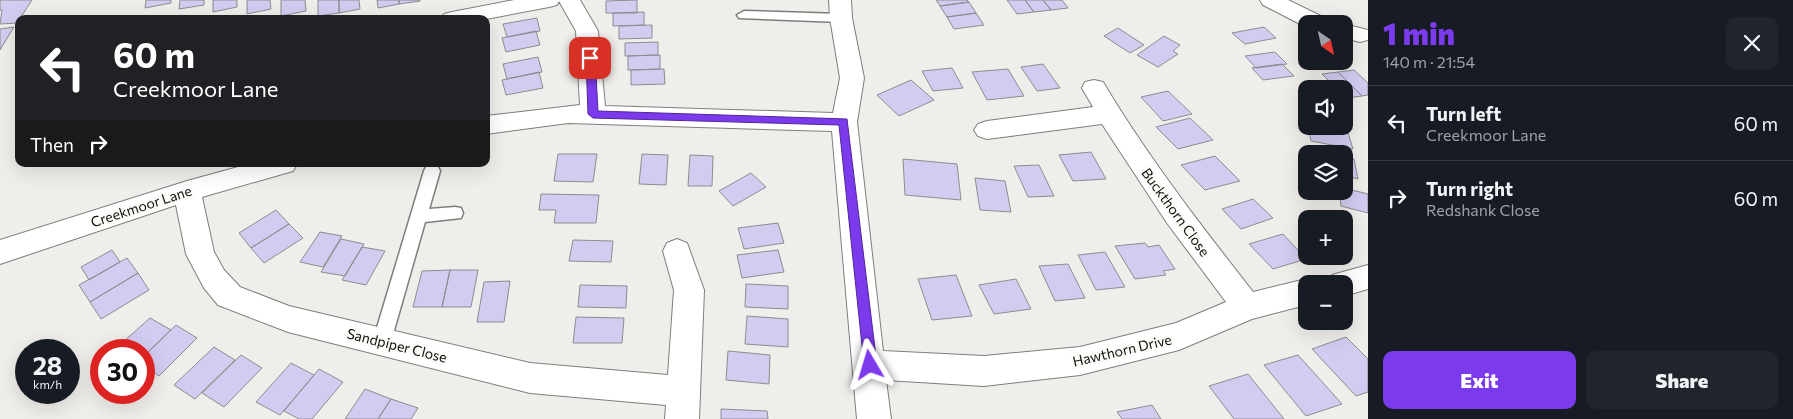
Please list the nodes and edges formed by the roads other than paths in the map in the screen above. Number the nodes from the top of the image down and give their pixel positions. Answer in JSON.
{"nodes":[{"id":1,"x":549,"y":0,"type":"edge"},
{"id":2,"x":569,"y":0,"type":"edge"},
{"id":3,"x":1271,"y":0,"type":"edge"},
{"id":4,"x":840,"y":9,"type":"edge"},
{"id":5,"x":744,"y":14,"type":"dead end"},
{"id":6,"x":472,"y":15,"type":"edge"},
{"id":7,"x":1300,"y":15,"type":"edge"},
{"id":8,"x":1094,"y":88,"type":"dead end"},
{"id":9,"x":593,"y":114,"type":"junction"},
{"id":10,"x":1109,"y":114,"type":"junction"},
{"id":11,"x":844,"y":122,"type":"junction"},
{"id":12,"x":490,"y":124,"type":"edge"},
{"id":13,"x":987,"y":130,"type":"dead end"},
{"id":14,"x":273,"y":167,"type":"edge"},
{"id":15,"x":432,"y":171,"type":"dead end"},
{"id":16,"x":187,"y":191,"type":"junction"},
{"id":17,"x":455,"y":213,"type":"dead end"},
{"id":18,"x":419,"y":216,"type":"junction"},
{"id":19,"x":677,"y":251,"type":"dead end"},
{"id":20,"x":0,"y":252,"type":"edge"},
{"id":21,"x":1368,"y":277,"type":"edge"},
{"id":22,"x":1353,"y":281,"type":"edge"},
{"id":23,"x":1298,"y":294,"type":"edge"},
{"id":24,"x":1247,"y":307,"type":"junction"},
{"id":25,"x":382,"y":341,"type":"junction"},
{"id":26,"x":870,"y":365,"type":"junction"},
{"id":27,"x":682,"y":405,"type":"edge"},
{"id":28,"x":874,"y":419,"type":"edge"}],
"edges":[{"from":1,"to":6,"type":"street"},
{"from":2,"to":9,"type":"street"},
{"from":3,"to":7,"type":"street"},
{"from":4,"to":5,"type":"lane"},
{"from":4,"to":11,"type":"street"},
{"from":8,"to":10,"type":"street","name":"Buckthorn Close"},
{"from":9,"to":11,"type":"street"},
{"from":9,"to":12,"type":"street"},
{"from":10,"to":13,"type":"street"},
{"from":10,"to":24,"type":"street","name":"Buckthorn Close"},
{"from":11,"to":26,"type":"street"},
{"from":14,"to":16,"type":"street","name":"Creekmoor Lane"},
{"from":15,"to":18,"type":"lane"},
{"from":16,"to":20,"type":"street","name":"Creekmoor Lane"},
{"from":16,"to":25,"type":"street","name":"Sandpiper Close"},
{"from":17,"to":18,"type":"lane"},
{"from":18,"to":25,"type":"lane"},
{"from":19,"to":27,"type":"street","name":"Sandpiper Close"},
{"from":21,"to":22,"type":"street"},
{"from":23,"to":24,"type":"street","name":"Hawthorn Drive"},
{"from":24,"to":26,"type":"street","name":"Hawthorn Drive"},
{"from":25,"to":27,"type":"street","name":"Sandpiper Close"},
{"from":26,"to":28,"type":"street"}]}
